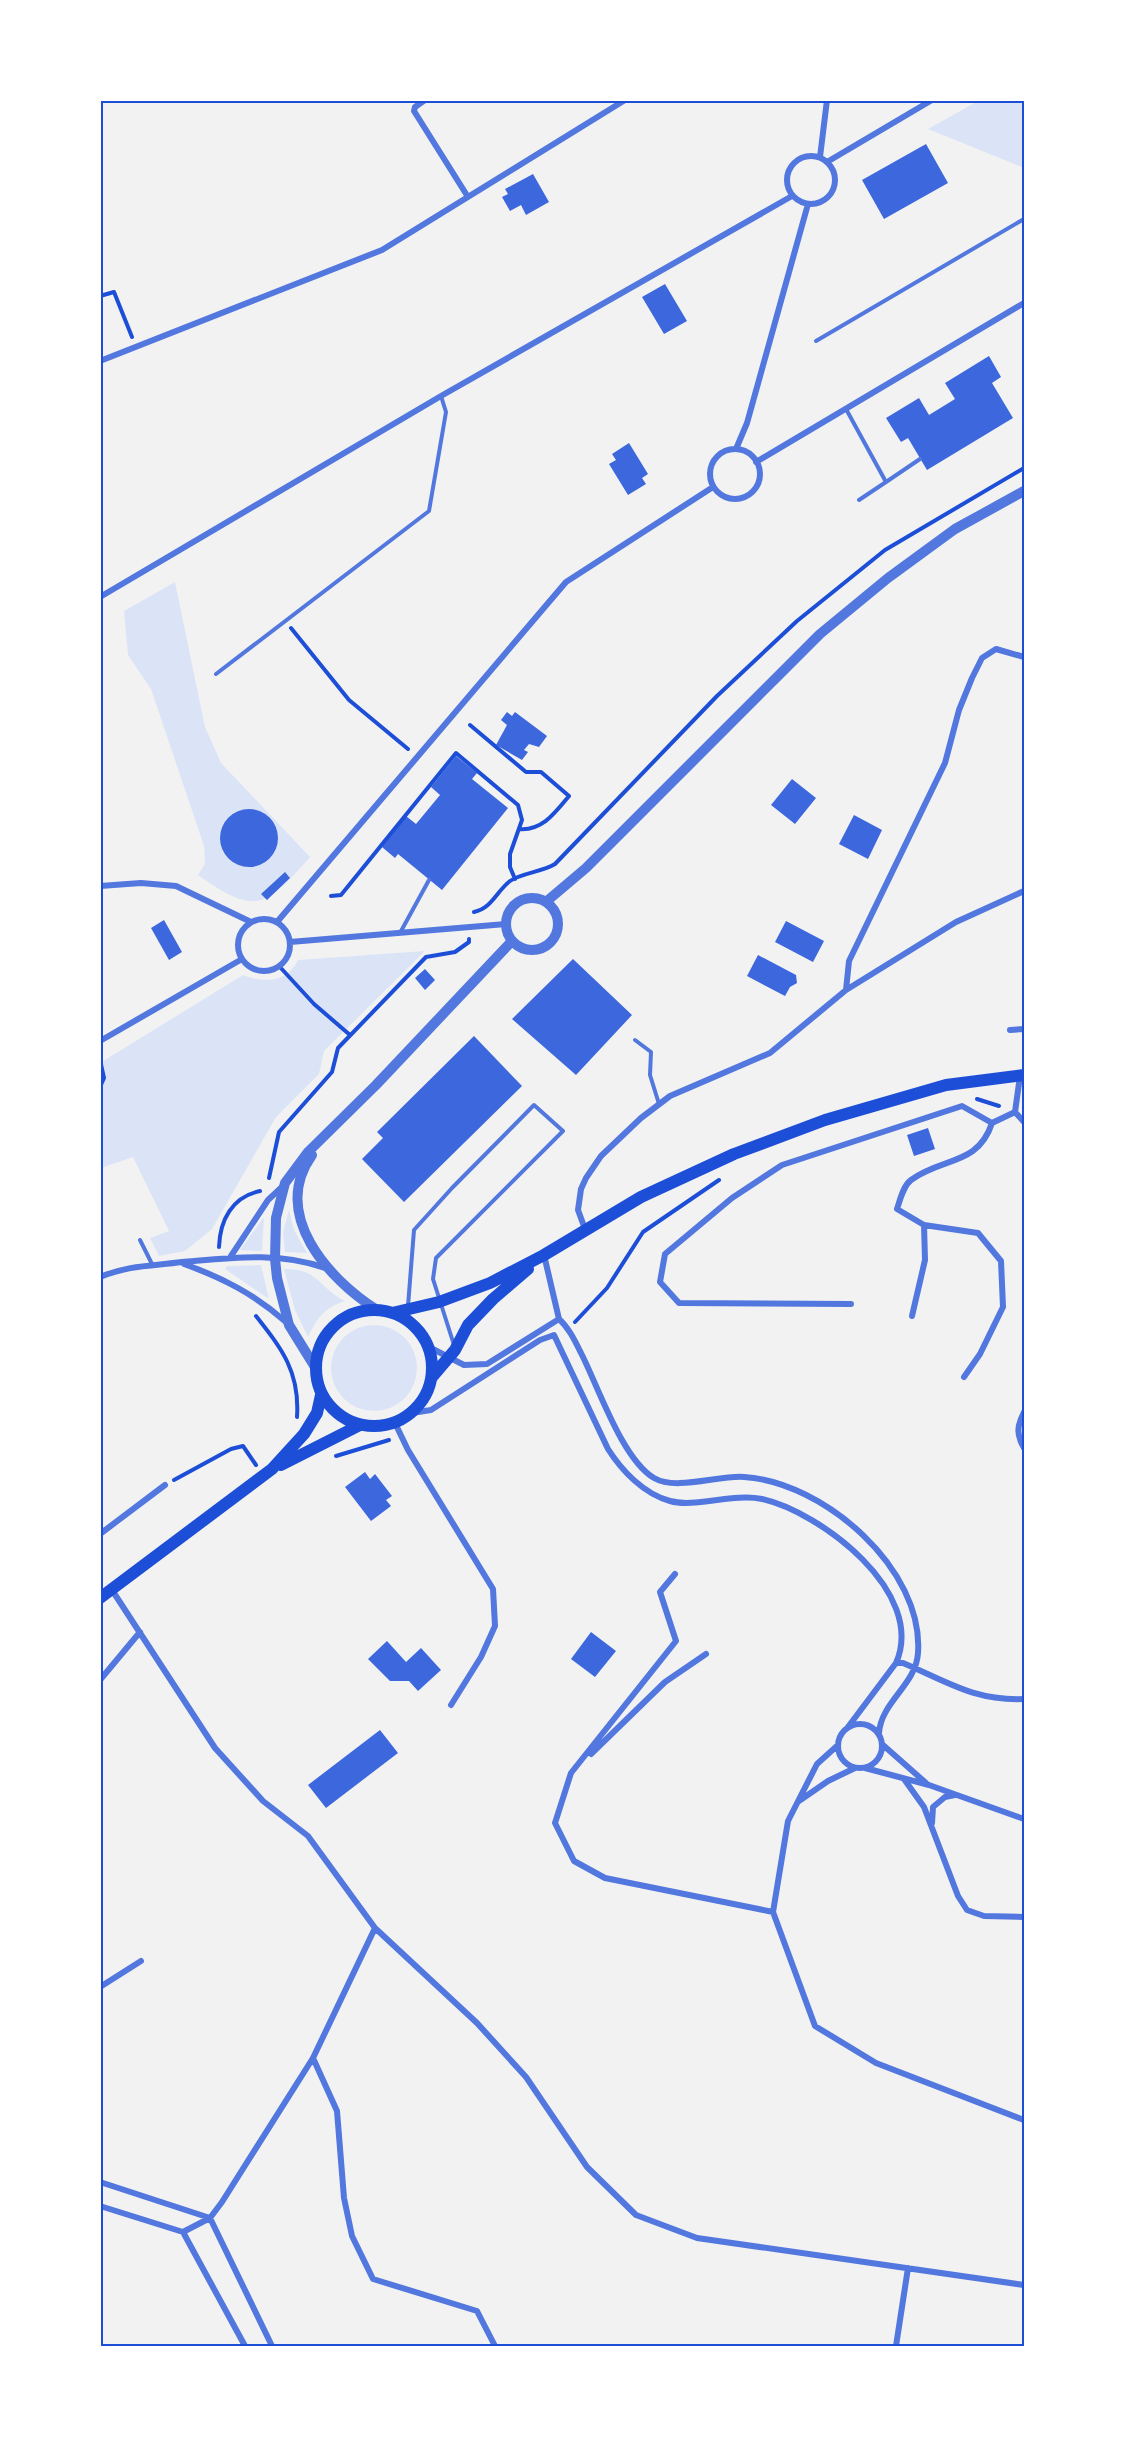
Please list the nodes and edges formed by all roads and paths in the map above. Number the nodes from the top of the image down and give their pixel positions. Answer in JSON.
{"nodes":[{"id":1,"x":425,"y":100,"type":"edge"},
{"id":2,"x":625,"y":100,"type":"edge"},
{"id":3,"x":827,"y":100,"type":"edge"},
{"id":4,"x":932,"y":100,"type":"edge"},
{"id":5,"x":820,"y":157,"type":"junction"},
{"id":6,"x":827,"y":162,"type":"junction"},
{"id":7,"x":792,"y":196,"type":"junction"},
{"id":8,"x":468,"y":197,"type":"junction"},
{"id":9,"x":808,"y":204,"type":"junction"},
{"id":10,"x":1024,"y":219,"type":"edge"},
{"id":11,"x":100,"y":296,"type":"edge"},
{"id":12,"x":1024,"y":303,"type":"edge"},
{"id":13,"x":816,"y":341,"type":"dead end"},
{"id":14,"x":136,"y":347,"type":"junction"},
{"id":15,"x":100,"y":361,"type":"edge"},
{"id":16,"x":441,"y":396,"type":"junction"},
{"id":17,"x":846,"y":410,"type":"junction"},
{"id":18,"x":736,"y":449,"type":"junction"},
{"id":19,"x":920,"y":459,"type":"dead end"},
{"id":20,"x":756,"y":462,"type":"junction"},
{"id":21,"x":886,"y":482,"type":"junction"},
{"id":22,"x":713,"y":487,"type":"junction"},
{"id":23,"x":1024,"y":491,"type":"edge"},
{"id":24,"x":859,"y":500,"type":"dead end"},
{"id":25,"x":100,"y":597,"type":"edge"},
{"id":26,"x":286,"y":621,"type":"junction"},
{"id":27,"x":1024,"y":657,"type":"edge"},
{"id":28,"x":216,"y":674,"type":"dead end"},
{"id":29,"x":470,"y":725,"type":"dead end"},
{"id":30,"x":417,"y":758,"type":"junction"},
{"id":31,"x":519,"y":829,"type":"junction"},
{"id":32,"x":555,"y":864,"type":"dead end"},
{"id":33,"x":515,"y":879,"type":"junction"},
{"id":34,"x":429,"y":880,"type":"dead end"},
{"id":35,"x":100,"y":886,"type":"edge"},
{"id":36,"x":1024,"y":891,"type":"edge"},
{"id":37,"x":331,"y":896,"type":"dead end"},
{"id":38,"x":547,"y":902,"type":"junction"},
{"id":39,"x":251,"y":922,"type":"junction"},
{"id":40,"x":277,"y":922,"type":"junction"},
{"id":41,"x":506,"y":924,"type":"junction"},
{"id":42,"x":468,"y":928,"type":"junction"},
{"id":43,"x":400,"y":934,"type":"junction"},
{"id":44,"x":512,"y":941,"type":"junction"},
{"id":45,"x":290,"y":942,"type":"junction"},
{"id":46,"x":242,"y":959,"type":"junction"},
{"id":47,"x":279,"y":966,"type":"junction"},
{"id":48,"x":846,"y":990,"type":"junction"},
{"id":49,"x":1024,"y":1029,"type":"edge"},
{"id":50,"x":1010,"y":1030,"type":"dead end"},
{"id":51,"x":350,"y":1035,"type":"junction"},
{"id":52,"x":635,"y":1040,"type":"dead end"},
{"id":53,"x":100,"y":1041,"type":"edge"},
{"id":54,"x":100,"y":1060,"type":"edge"},
{"id":55,"x":1022,"y":1076,"type":"edge"},
{"id":56,"x":100,"y":1087,"type":"edge"},
{"id":57,"x":659,"y":1104,"type":"junction"},
{"id":58,"x":1015,"y":1112,"type":"junction"},
{"id":59,"x":1024,"y":1122,"type":"edge"},
{"id":60,"x":992,"y":1123,"type":"junction"},
{"id":61,"x":324,"y":1138,"type":"junction"},
{"id":62,"x":285,"y":1184,"type":"junction"},
{"id":63,"x":924,"y":1225,"type":"junction"},
{"id":64,"x":585,"y":1229,"type":"junction"},
{"id":65,"x":140,"y":1240,"type":"dead end"},
{"id":66,"x":219,"y":1243,"type":"dead end"},
{"id":67,"x":231,"y":1256,"type":"junction"},
{"id":68,"x":544,"y":1256,"type":"junction"},
{"id":69,"x":275,"y":1259,"type":"junction"},
{"id":70,"x":180,"y":1263,"type":"junction"},
{"id":71,"x":152,"y":1264,"type":"junction"},
{"id":72,"x":326,"y":1268,"type":"junction"},
{"id":73,"x":100,"y":1277,"type":"edge"},
{"id":74,"x":439,"y":1302,"type":"junction"},
{"id":75,"x":851,"y":1304,"type":"dead end"},
{"id":76,"x":407,"y":1309,"type":"junction"},
{"id":77,"x":377,"y":1310,"type":"junction"},
{"id":78,"x":392,"y":1312,"type":"junction"},
{"id":79,"x":254,"y":1313,"type":"dead end"},
{"id":80,"x":912,"y":1316,"type":"dead end"},
{"id":81,"x":559,"y":1319,"type":"junction"},
{"id":82,"x":289,"y":1325,"type":"junction"},
{"id":83,"x":429,"y":1347,"type":"junction"},
{"id":84,"x":452,"y":1354,"type":"junction"},
{"id":85,"x":464,"y":1365,"type":"junction"},
{"id":86,"x":315,"y":1367,"type":"junction"},
{"id":87,"x":432,"y":1377,"type":"junction"},
{"id":88,"x":964,"y":1377,"type":"dead end"},
{"id":89,"x":321,"y":1395,"type":"junction"},
{"id":90,"x":1024,"y":1412,"type":"edge"},
{"id":91,"x":412,"y":1413,"type":"junction"},
{"id":92,"x":297,"y":1418,"type":"dead end"},
{"id":93,"x":395,"y":1423,"type":"junction"},
{"id":94,"x":360,"y":1425,"type":"junction"},
{"id":95,"x":382,"y":1443,"type":"dead end"},
{"id":96,"x":1024,"y":1448,"type":"edge"},
{"id":97,"x":332,"y":1457,"type":"dead end"},
{"id":98,"x":268,"y":1472,"type":"junction"},
{"id":99,"x":165,"y":1485,"type":"joint"},
{"id":100,"x":100,"y":1534,"type":"edge"},
{"id":101,"x":675,"y":1574,"type":"dead end"},
{"id":102,"x":112,"y":1590,"type":"junction"},
{"id":103,"x":100,"y":1598,"type":"edge"},
{"id":104,"x":140,"y":1632,"type":"junction"},
{"id":105,"x":706,"y":1653,"type":"dead end"},
{"id":106,"x":896,"y":1663,"type":"junction"},
{"id":107,"x":915,"y":1668,"type":"junction"},
{"id":108,"x":100,"y":1680,"type":"edge"},
{"id":109,"x":1024,"y":1699,"type":"edge"},
{"id":110,"x":451,"y":1705,"type":"dead end"},
{"id":111,"x":848,"y":1727,"type":"junction"},
{"id":112,"x":879,"y":1733,"type":"junction"},
{"id":113,"x":838,"y":1744,"type":"junction"},
{"id":114,"x":883,"y":1745,"type":"junction"},
{"id":115,"x":855,"y":1768,"type":"junction"},
{"id":116,"x":865,"y":1768,"type":"junction"},
{"id":117,"x":571,"y":1773,"type":"junction"},
{"id":118,"x":903,"y":1779,"type":"junction"},
{"id":119,"x":929,"y":1785,"type":"junction"},
{"id":120,"x":955,"y":1795,"type":"junction"},
{"id":121,"x":799,"y":1801,"type":"junction"},
{"id":122,"x":1024,"y":1819,"type":"edge"},
{"id":123,"x":932,"y":1827,"type":"junction"},
{"id":124,"x":773,"y":1912,"type":"junction"},
{"id":125,"x":1024,"y":1917,"type":"edge"},
{"id":126,"x":375,"y":1928,"type":"junction"},
{"id":127,"x":141,"y":1961,"type":"dead end"},
{"id":128,"x":100,"y":1988,"type":"edge"},
{"id":129,"x":313,"y":2058,"type":"junction"},
{"id":130,"x":1024,"y":2120,"type":"edge"},
{"id":131,"x":100,"y":2182,"type":"edge"},
{"id":132,"x":100,"y":2206,"type":"edge"},
{"id":133,"x":210,"y":2218,"type":"junction"},
{"id":134,"x":183,"y":2232,"type":"junction"},
{"id":135,"x":908,"y":2268,"type":"junction"},
{"id":136,"x":1024,"y":2285,"type":"edge"},
{"id":137,"x":244,"y":2346,"type":"edge"},
{"id":138,"x":272,"y":2346,"type":"edge"},
{"id":139,"x":495,"y":2346,"type":"edge"},
{"id":140,"x":896,"y":2346,"type":"edge"}],
"edges":[{"from":1,"to":8,"type":"street"},
{"from":2,"to":8,"type":"street"},
{"from":3,"to":5,"type":"street"},
{"from":4,"to":6,"type":"street"},
{"from":5,"to":6,"type":"street"},
{"from":5,"to":7,"type":"street"},
{"from":6,"to":9,"type":"street"},
{"from":7,"to":9,"type":"street"},
{"from":7,"to":16,"type":"street"},
{"from":8,"to":14,"type":"street"},
{"from":9,"to":18,"type":"street"},
{"from":10,"to":13,"type":"lane"},
{"from":11,"to":14,"type":"path"},
{"from":12,"to":17,"type":"street"},
{"from":14,"to":15,"type":"street"},
{"from":16,"to":25,"type":"street"},
{"from":16,"to":26,"type":"lane"},
{"from":17,"to":20,"type":"street"},
{"from":17,"to":21,"type":"lane"},
{"from":18,"to":20,"type":"street"},
{"from":18,"to":22,"type":"street"},
{"from":19,"to":21,"type":"lane"},
{"from":20,"to":22,"type":"street"},
{"from":21,"to":24,"type":"lane"},
{"from":22,"to":30,"type":"street"},
{"from":23,"to":38,"type":"street"},
{"from":26,"to":28,"type":"lane"},
{"from":26,"to":30,"type":"path"},
{"from":27,"to":48,"type":"street"},
{"from":29,"to":31,"type":"path"},
{"from":30,"to":40,"type":"street"},
{"from":31,"to":33,"type":"path"},
{"from":31,"to":37,"type":"path"},
{"from":32,"to":33,"type":"path"},
{"from":33,"to":42,"type":"path"},
{"from":34,"to":43,"type":"lane"},
{"from":35,"to":39,"type":"street"},
{"from":36,"to":48,"type":"street"},
{"from":38,"to":41,"type":"street"},
{"from":38,"to":44,"type":"street"},
{"from":39,"to":40,"type":"street"},
{"from":39,"to":46,"type":"street"},
{"from":40,"to":45,"type":"street"},
{"from":41,"to":42,"type":"street"},
{"from":41,"to":44,"type":"street"},
{"from":42,"to":43,"type":"street"},
{"from":42,"to":51,"type":"path"},
{"from":43,"to":45,"type":"street"},
{"from":44,"to":61,"type":"street"},
{"from":45,"to":47,"type":"street"},
{"from":46,"to":47,"type":"street"},
{"from":46,"to":53,"type":"street"},
{"from":47,"to":51,"type":"path"},
{"from":48,"to":57,"type":"street"},
{"from":49,"to":50,"type":"street"},
{"from":51,"to":66,"type":"path"},
{"from":52,"to":57,"type":"lane"},
{"from":54,"to":56,"type":"path"},
{"from":55,"to":58,"type":"street"},
{"from":55,"to":64,"type":"main road"},
{"from":57,"to":64,"type":"street"},
{"from":58,"to":59,"type":"street"},
{"from":58,"to":60,"type":"street"},
{"from":60,"to":63,"type":"street"},
{"from":60,"to":75,"type":"street"},
{"from":61,"to":62,"type":"street"},
{"from":61,"to":72,"type":"street"},
{"from":62,"to":67,"type":"street"},
{"from":62,"to":69,"type":"street"},
{"from":63,"to":80,"type":"street"},
{"from":63,"to":88,"type":"street"},
{"from":64,"to":68,"type":"main road"},
{"from":65,"to":71,"type":"lane"},
{"from":67,"to":69,"type":"street"},
{"from":67,"to":70,"type":"street"},
{"from":68,"to":74,"type":"main road"},
{"from":68,"to":81,"type":"street"},
{"from":68,"to":84,"type":"main road"},
{"from":69,"to":72,"type":"street"},
{"from":69,"to":82,"type":"street"},
{"from":70,"to":71,"type":"street"},
{"from":70,"to":82,"type":"street"},
{"from":71,"to":73,"type":"street"},
{"from":72,"to":77,"type":"street"},
{"from":74,"to":76,"type":"main road"},
{"from":74,"to":76,"type":"lane"},
{"from":74,"to":84,"type":"lane"},
{"from":76,"to":78,"type":"main road"},
{"from":77,"to":78,"type":"main road"},
{"from":77,"to":86,"type":"main road"},
{"from":78,"to":83,"type":"main road"},
{"from":79,"to":92,"type":"path"},
{"from":81,"to":85,"type":"street"},
{"from":81,"to":107,"type":"street"},
{"from":82,"to":86,"type":"street"},
{"from":83,"to":84,"type":"street"},
{"from":83,"to":87,"type":"main road"},
{"from":84,"to":85,"type":"street"},
{"from":84,"to":85,"type":"lane"},
{"from":84,"to":87,"type":"main road"},
{"from":86,"to":89,"type":"main road"},
{"from":87,"to":91,"type":"main road"},
{"from":89,"to":94,"type":"main road"},
{"from":89,"to":98,"type":"main road"},
{"from":90,"to":96,"type":"street"},
{"from":91,"to":93,"type":"main road"},
{"from":91,"to":106,"type":"street"},
{"from":93,"to":94,"type":"main road"},
{"from":93,"to":110,"type":"street"},
{"from":94,"to":98,"type":"main road"},
{"from":95,"to":97,"type":"path"},
{"from":98,"to":99,"type":"path"},
{"from":98,"to":102,"type":"main road"},
{"from":99,"to":100,"type":"street"},
{"from":101,"to":117,"type":"street"},
{"from":102,"to":103,"type":"main road"},
{"from":102,"to":104,"type":"street"},
{"from":104,"to":108,"type":"street"},
{"from":104,"to":126,"type":"street"},
{"from":105,"to":117,"type":"street"},
{"from":106,"to":107,"type":"street"},
{"from":106,"to":111,"type":"street"},
{"from":107,"to":109,"type":"street"},
{"from":107,"to":112,"type":"street"},
{"from":111,"to":112,"type":"street"},
{"from":111,"to":113,"type":"street"},
{"from":112,"to":114,"type":"street"},
{"from":113,"to":115,"type":"street"},
{"from":113,"to":121,"type":"street"},
{"from":114,"to":116,"type":"street"},
{"from":114,"to":119,"type":"street"},
{"from":115,"to":116,"type":"street"},
{"from":115,"to":121,"type":"street"},
{"from":116,"to":118,"type":"street"},
{"from":117,"to":124,"type":"street"},
{"from":118,"to":119,"type":"street"},
{"from":118,"to":123,"type":"street"},
{"from":119,"to":120,"type":"street"},
{"from":120,"to":122,"type":"street"},
{"from":120,"to":123,"type":"street"},
{"from":121,"to":124,"type":"street"},
{"from":123,"to":125,"type":"street"},
{"from":124,"to":130,"type":"street"},
{"from":126,"to":129,"type":"street"},
{"from":126,"to":135,"type":"street"},
{"from":127,"to":128,"type":"street"},
{"from":129,"to":133,"type":"street"},
{"from":129,"to":139,"type":"street"},
{"from":131,"to":133,"type":"street"},
{"from":132,"to":134,"type":"street"},
{"from":133,"to":134,"type":"street"},
{"from":133,"to":138,"type":"street"},
{"from":134,"to":137,"type":"street"},
{"from":135,"to":136,"type":"street"},
{"from":135,"to":140,"type":"street"}]}
